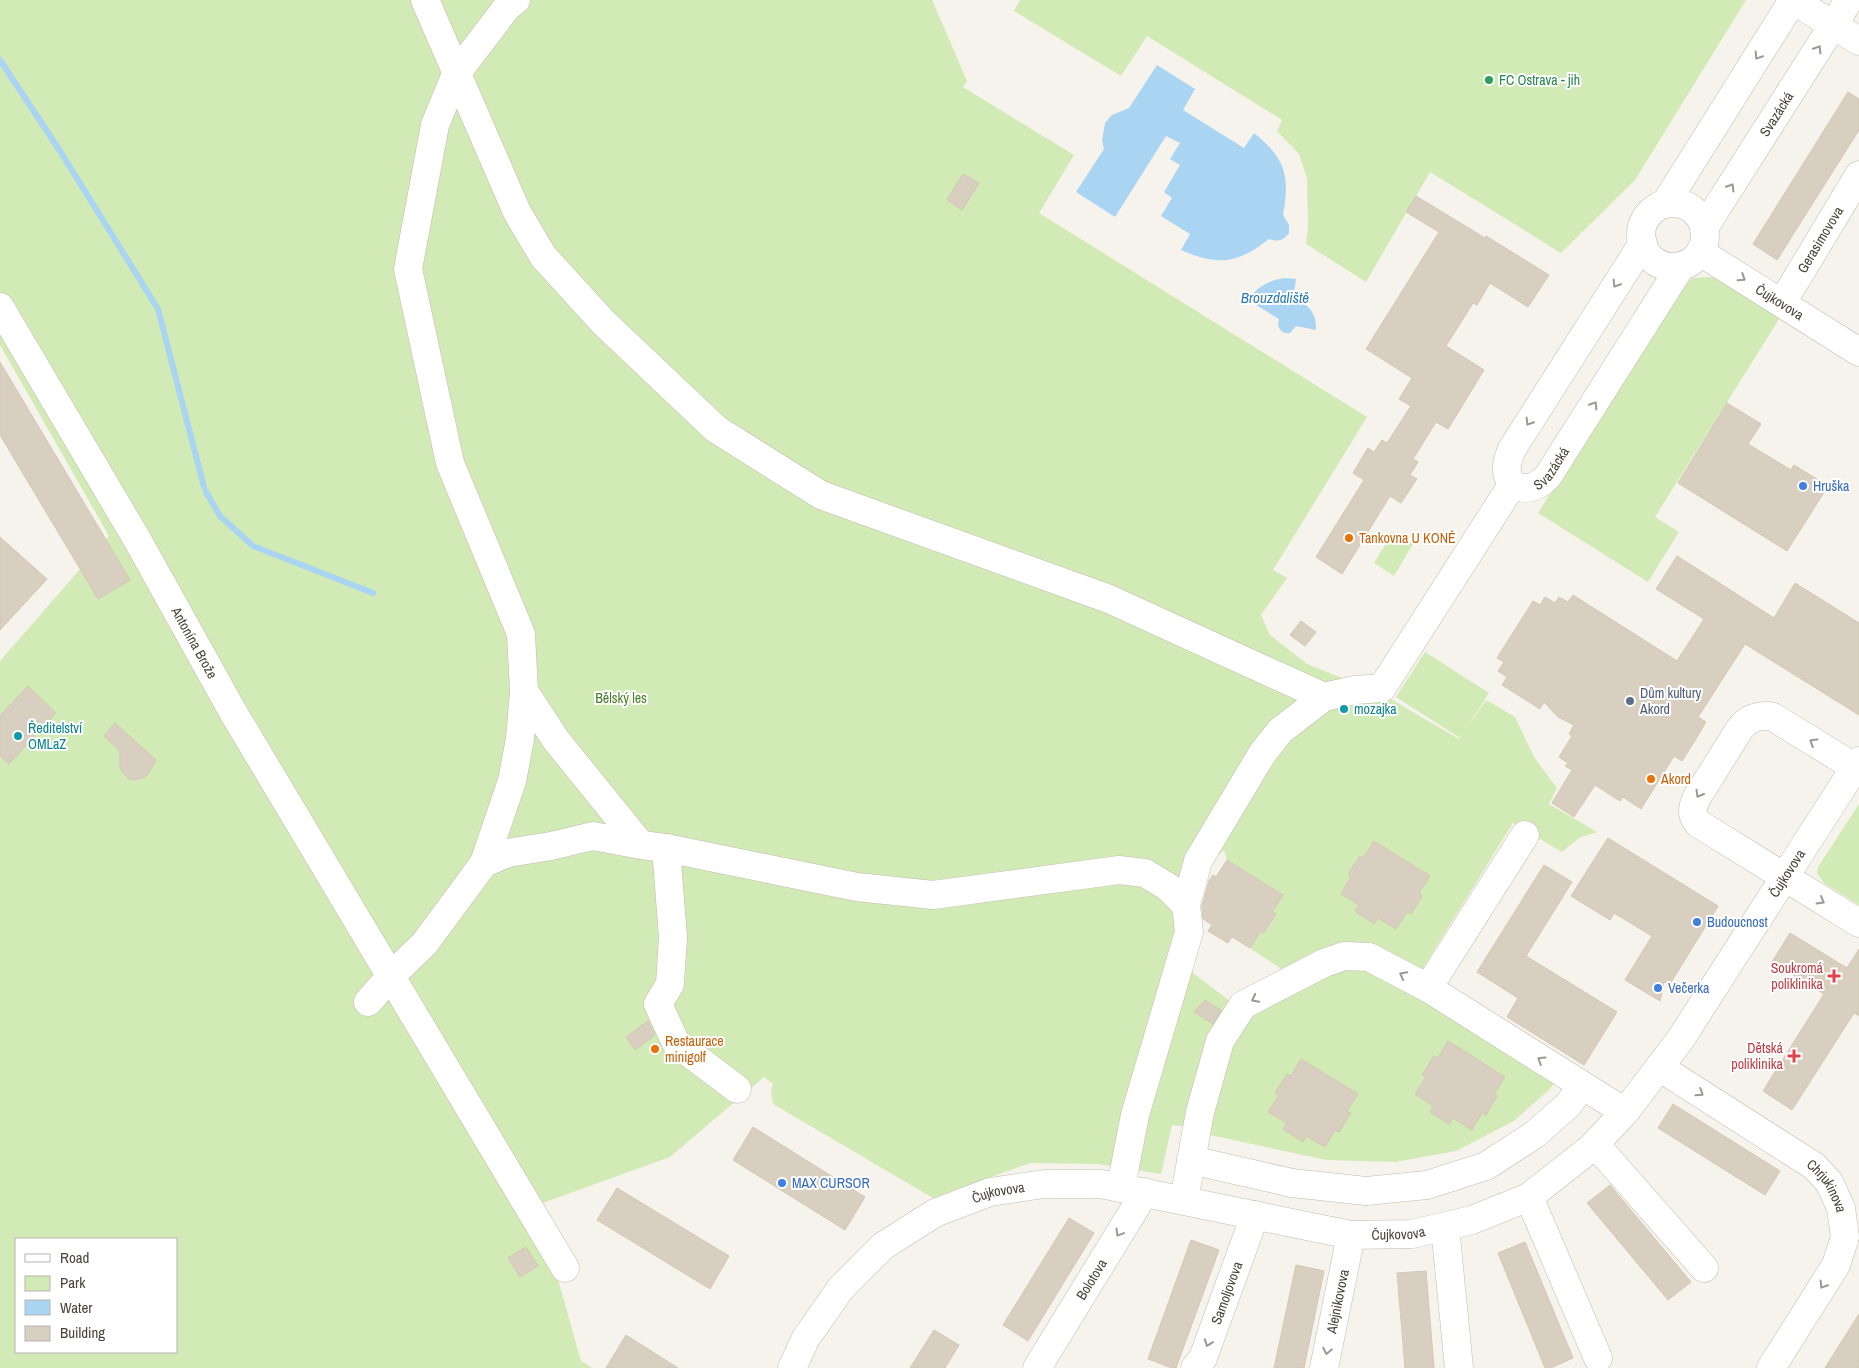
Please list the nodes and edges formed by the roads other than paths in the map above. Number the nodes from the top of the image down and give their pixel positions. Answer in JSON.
{"nodes":[{"id":1,"x":425,"y":0,"type":"edge"},
{"id":2,"x":516,"y":0,"type":"edge"},
{"id":3,"x":1793,"y":0,"type":"edge"},
{"id":4,"x":1849,"y":0,"type":"edge"},
{"id":5,"x":1833,"y":25,"type":"junction"},
{"id":6,"x":1859,"y":41,"type":"edge"},
{"id":7,"x":456,"y":74,"type":"junction"},
{"id":8,"x":1854,"y":193,"type":"edge"},
{"id":9,"x":1666,"y":204,"type":"junction"},
{"id":10,"x":1642,"y":243,"type":"junction"},
{"id":11,"x":1695,"y":248,"type":"junction"},
{"id":12,"x":1782,"y":303,"type":"junction"},
{"id":13,"x":0,"y":307,"type":"edge"},
{"id":14,"x":1859,"y":352,"type":"edge"},
{"id":15,"x":1512,"y":485,"type":"junction"},
{"id":16,"x":524,"y":691,"type":"junction"},
{"id":17,"x":1324,"y":698,"type":"junction"},
{"id":18,"x":1858,"y":766,"type":"edge"},
{"id":19,"x":1525,"y":835,"type":"dead end"},
{"id":20,"x":654,"y":846,"type":"junction"},
{"id":21,"x":484,"y":862,"type":"junction"},
{"id":22,"x":1784,"y":878,"type":"junction"},
{"id":23,"x":1186,"y":905,"type":"junction"},
{"id":24,"x":1859,"y":923,"type":"edge"},
{"id":25,"x":391,"y":976,"type":"junction"},
{"id":26,"x":1428,"y":988,"type":"junction"},
{"id":27,"x":368,"y":1002,"type":"dead end"},
{"id":28,"x":1659,"y":1067,"type":"junction"},
{"id":29,"x":1582,"y":1086,"type":"junction"},
{"id":30,"x":737,"y":1089,"type":"dead end"},
{"id":31,"x":1625,"y":1112,"type":"junction"},
{"id":32,"x":1595,"y":1144,"type":"junction"},
{"id":33,"x":1191,"y":1160,"type":"junction"},
{"id":34,"x":1133,"y":1189,"type":"junction"},
{"id":35,"x":1529,"y":1197,"type":"junction"},
{"id":36,"x":1184,"y":1200,"type":"junction"},
{"id":37,"x":1255,"y":1214,"type":"junction"},
{"id":38,"x":1445,"y":1227,"type":"junction"},
{"id":39,"x":1351,"y":1235,"type":"junction"},
{"id":40,"x":1849,"y":1254,"type":"edge"},
{"id":41,"x":565,"y":1268,"type":"dead end"},
{"id":42,"x":1704,"y":1268,"type":"dead end"},
{"id":43,"x":1598,"y":1358,"type":"dead end"},
{"id":44,"x":792,"y":1368,"type":"edge"},
{"id":45,"x":1037,"y":1368,"type":"edge"},
{"id":46,"x":1195,"y":1368,"type":"edge"},
{"id":47,"x":1324,"y":1368,"type":"edge"},
{"id":48,"x":1459,"y":1368,"type":"edge"},
{"id":49,"x":1771,"y":1368,"type":"edge"}],
"edges":[{"from":1,"to":7,"type":"street"},
{"from":2,"to":7,"type":"street"},
{"from":3,"to":5,"type":"street"},
{"from":3,"to":9,"type":"street","one_way":true},
{"from":4,"to":5,"type":"street","name":"Svazácká"},
{"from":5,"to":6,"type":"street"},
{"from":11,"to":5,"type":"street","name":"Svazácká","one_way":true},
{"from":7,"to":16,"type":"street"},
{"from":7,"to":17,"type":"street"},
{"from":8,"to":12,"type":"street","name":"Gerasimovova"},
{"from":9,"to":10,"type":"street"},
{"from":9,"to":11,"type":"street"},
{"from":10,"to":11,"type":"street"},
{"from":10,"to":15,"type":"street","name":"Svazácká","one_way":true},
{"from":11,"to":12,"type":"street","name":"Čujkovova","one_way":true},
{"from":15,"to":11,"type":"street","name":"Svazácká","one_way":true},
{"from":12,"to":14,"type":"street","name":"Čujkovova"},
{"from":13,"to":25,"type":"street","name":"Antonína Brože"},
{"from":15,"to":17,"type":"street"},
{"from":16,"to":20,"type":"street"},
{"from":16,"to":21,"type":"street"},
{"from":17,"to":23,"type":"street"},
{"from":18,"to":22,"type":"street","name":"Čujkovova"},
{"from":18,"to":22,"type":"street","one_way":true},
{"from":19,"to":26,"type":"street"},
{"from":20,"to":21,"type":"street"},
{"from":20,"to":23,"type":"street"},
{"from":20,"to":30,"type":"street"},
{"from":21,"to":25,"type":"street"},
{"from":22,"to":24,"type":"street","one_way":true},
{"from":22,"to":28,"type":"street","name":"Čujkovova"},
{"from":23,"to":34,"type":"street"},
{"from":25,"to":27,"type":"street"},
{"from":25,"to":41,"type":"street","name":"Antonína Brože"},
{"from":29,"to":26,"type":"street","one_way":true},
{"from":26,"to":33,"type":"street","one_way":true},
{"from":28,"to":31,"type":"street","name":"Čujkovova"},
{"from":28,"to":40,"type":"street","name":"Chrjukinova","one_way":true},
{"from":29,"to":31,"type":"street"},
{"from":29,"to":33,"type":"street"},
{"from":31,"to":32,"type":"street","name":"Čujkovova"},
{"from":32,"to":35,"type":"street","name":"Čujkovova"},
{"from":32,"to":42,"type":"street"},
{"from":33,"to":36,"type":"street"},
{"from":34,"to":36,"type":"street","name":"Čujkovova"},
{"from":34,"to":44,"type":"street","name":"Čujkovova"},
{"from":34,"to":45,"type":"street","name":"Bolotova","one_way":true},
{"from":35,"to":38,"type":"street","name":"Čujkovova"},
{"from":35,"to":43,"type":"street"},
{"from":36,"to":37,"type":"street","name":"Čujkovova"},
{"from":37,"to":39,"type":"street","name":"Čujkovova"},
{"from":37,"to":46,"type":"street","name":"Samoljovova","one_way":true},
{"from":38,"to":39,"type":"street","name":"Čujkovova"},
{"from":38,"to":48,"type":"street"},
{"from":39,"to":47,"type":"street","name":"Alejnikovova","one_way":true},
{"from":40,"to":49,"type":"street","name":"Chrjukinova","one_way":true}]}
